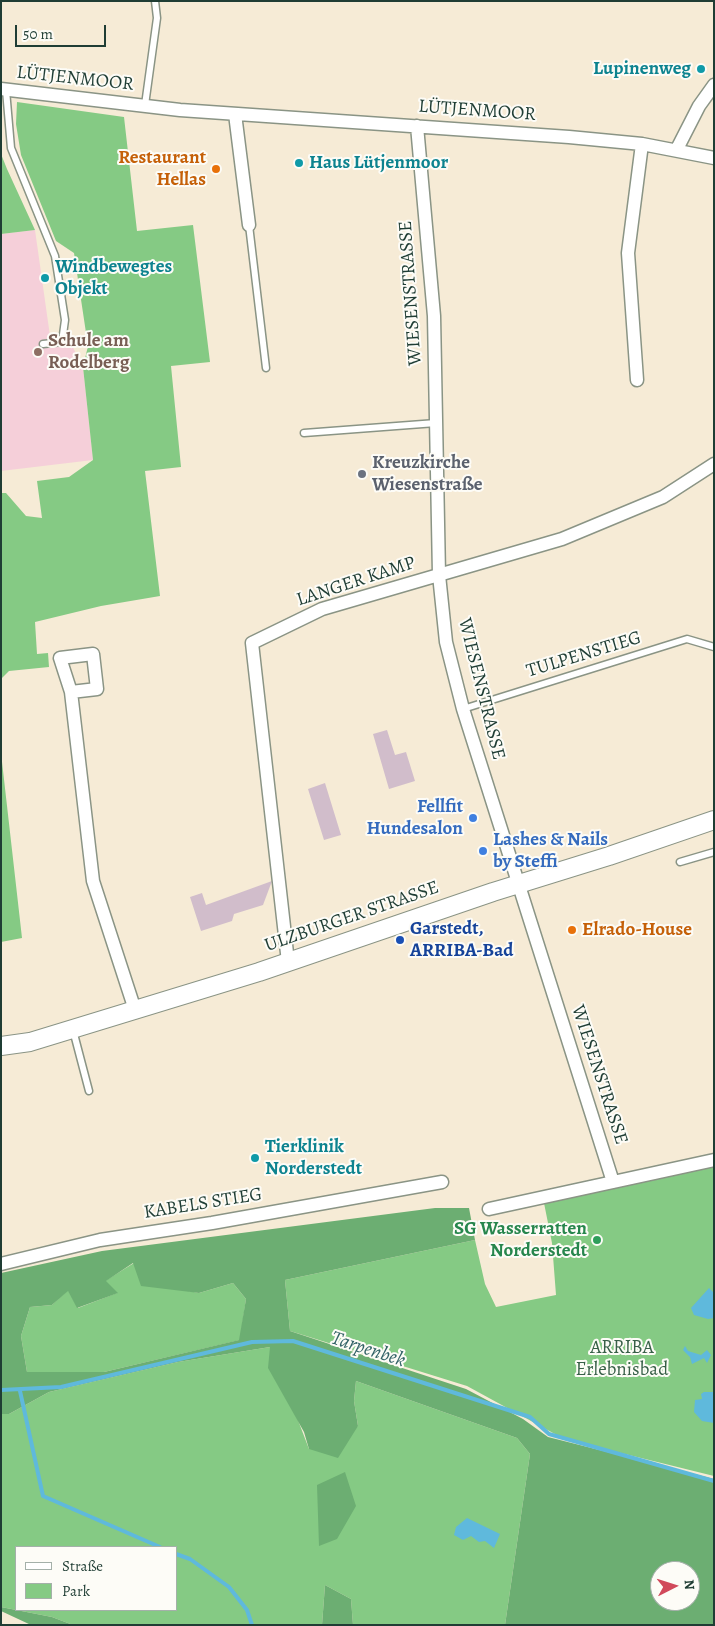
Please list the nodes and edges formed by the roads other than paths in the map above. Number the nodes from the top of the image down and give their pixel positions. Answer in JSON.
{"nodes":[{"id":1,"x":155,"y":1,"type":"edge"},
{"id":2,"x":714,"y":85,"type":"edge"},
{"id":3,"x":3,"y":90,"type":"edge"},
{"id":4,"x":145,"y":106,"type":"junction"},
{"id":5,"x":235,"y":114,"type":"junction"},
{"id":6,"x":417,"y":126,"type":"junction"},
{"id":7,"x":642,"y":144,"type":"junction"},
{"id":8,"x":677,"y":149,"type":"junction"},
{"id":9,"x":714,"y":158,"type":"edge"},
{"id":10,"x":249,"y":224,"type":"joint"},
{"id":11,"x":44,"y":344,"type":"dead end"},
{"id":12,"x":266,"y":368,"type":"dead end"},
{"id":13,"x":637,"y":380,"type":"dead end"},
{"id":14,"x":436,"y":423,"type":"junction"},
{"id":15,"x":304,"y":433,"type":"dead end"},
{"id":16,"x":714,"y":464,"type":"edge"},
{"id":17,"x":439,"y":575,"type":"junction"},
{"id":18,"x":714,"y":647,"type":"edge"},
{"id":19,"x":71,"y":692,"type":"dead end"},
{"id":20,"x":463,"y":709,"type":"junction"},
{"id":21,"x":714,"y":820,"type":"edge"},
{"id":22,"x":714,"y":852,"type":"edge"},
{"id":23,"x":680,"y":862,"type":"dead end"},
{"id":24,"x":519,"y":883,"type":"junction"},
{"id":25,"x":288,"y":962,"type":"junction"},
{"id":26,"x":135,"y":1010,"type":"junction"},
{"id":27,"x":73,"y":1029,"type":"junction"},
{"id":28,"x":1,"y":1046,"type":"edge"},
{"id":29,"x":89,"y":1091,"type":"dead end"},
{"id":30,"x":714,"y":1160,"type":"edge"},
{"id":31,"x":442,"y":1182,"type":"dead end"},
{"id":32,"x":613,"y":1182,"type":"junction"},
{"id":33,"x":489,"y":1209,"type":"dead end"},
{"id":34,"x":1,"y":1264,"type":"edge"}],
"edges":[{"from":1,"to":4,"type":"lane","name":"LÜTJENMOOR"},
{"from":2,"to":8,"type":"street"},
{"from":3,"to":4,"type":"street","name":"LÜTJENMOOR"},
{"from":3,"to":11,"type":"lane"},
{"from":4,"to":5,"type":"street","name":"LÜTJENMOOR"},
{"from":5,"to":6,"type":"street","name":"LÜTJENMOOR"},
{"from":5,"to":10,"type":"street"},
{"from":6,"to":7,"type":"street","name":"LÜTJENMOOR"},
{"from":6,"to":14,"type":"street","name":"WIESENSTRASSE"},
{"from":7,"to":8,"type":"street","name":"LÜTJENMOOR"},
{"from":7,"to":13,"type":"street"},
{"from":8,"to":9,"type":"street","name":"LÜTJENMOOR"},
{"from":10,"to":12,"type":"lane"},
{"from":14,"to":15,"type":"lane"},
{"from":14,"to":17,"type":"street","name":"WIESENSTRASSE"},
{"from":16,"to":17,"type":"street","name":"LANGER KAMP"},
{"from":17,"to":20,"type":"street","name":"WIESENSTRASSE"},
{"from":17,"to":25,"type":"street","name":"LANGER KAMP"},
{"from":18,"to":20,"type":"lane","name":"TULPENSTIEG"},
{"from":19,"to":26,"type":"street"},
{"from":20,"to":24,"type":"street","name":"WIESENSTRASSE"},
{"from":21,"to":24,"type":"main road","name":"ULZBURGER STRASSE"},
{"from":22,"to":23,"type":"lane"},
{"from":24,"to":25,"type":"main road","name":"ULZBURGER STRASSE"},
{"from":24,"to":32,"type":"street","name":"WIESENSTRASSE"},
{"from":25,"to":26,"type":"main road","name":"ULZBURGER STRASSE"},
{"from":26,"to":27,"type":"main road","name":"ULZBURGER STRASSE"},
{"from":27,"to":28,"type":"main road","name":"ULZBURGER STRASSE"},
{"from":27,"to":29,"type":"lane"},
{"from":30,"to":32,"type":"street"},
{"from":31,"to":34,"type":"street","name":"KABELS STIEG"},
{"from":32,"to":33,"type":"street"}]}
